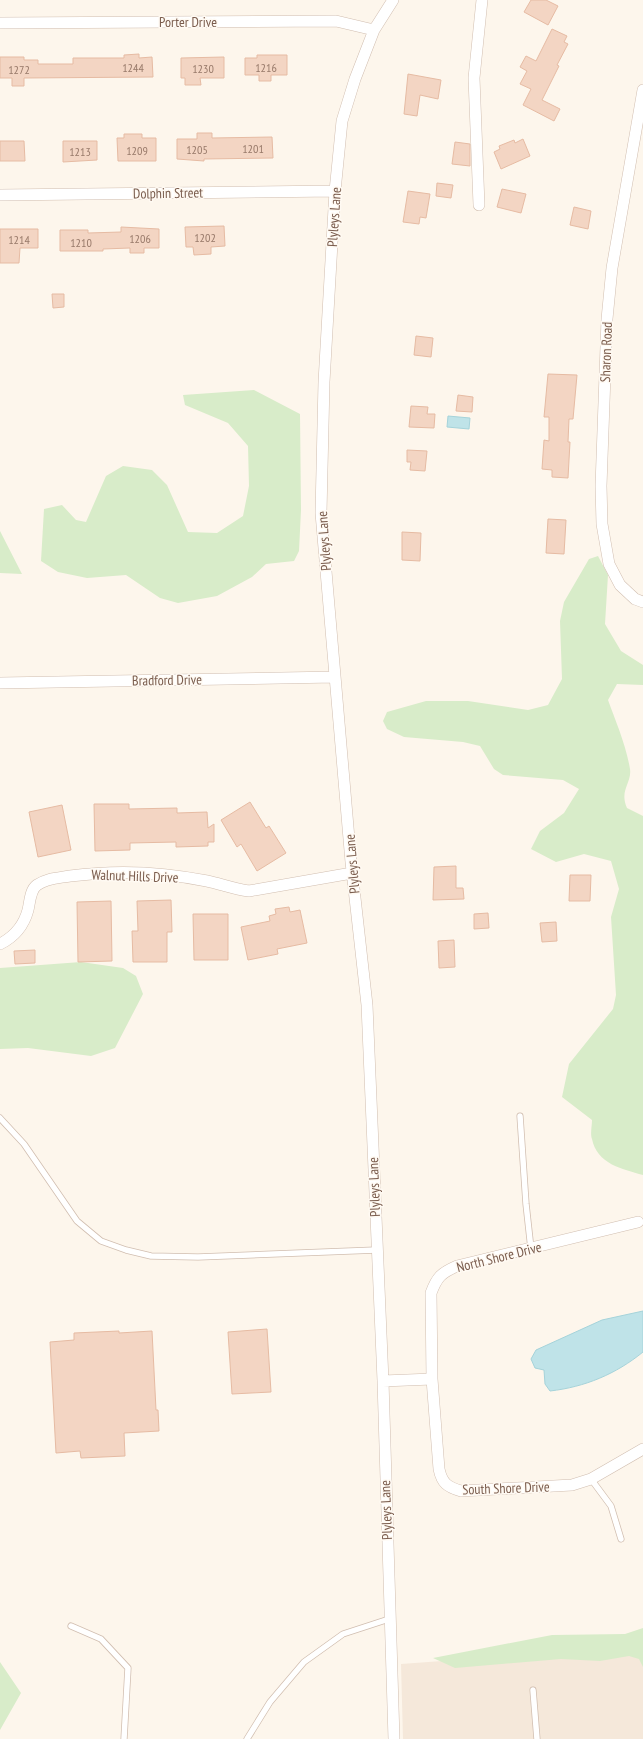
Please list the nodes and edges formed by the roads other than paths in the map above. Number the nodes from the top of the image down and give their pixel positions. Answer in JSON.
{"nodes":[{"id":1,"x":393,"y":0,"type":"edge"},
{"id":2,"x":482,"y":0,"type":"edge"},
{"id":3,"x":0,"y":23,"type":"edge"},
{"id":4,"x":374,"y":30,"type":"junction"},
{"id":5,"x":643,"y":90,"type":"edge"},
{"id":6,"x":335,"y":190,"type":"junction"},
{"id":7,"x":0,"y":195,"type":"edge"},
{"id":8,"x":479,"y":205,"type":"dead end"},
{"id":9,"x":643,"y":602,"type":"edge"},
{"id":10,"x":335,"y":676,"type":"junction"},
{"id":11,"x":0,"y":683,"type":"edge"},
{"id":12,"x":352,"y":873,"type":"junction"},
{"id":13,"x":0,"y":944,"type":"edge"},
{"id":14,"x":520,"y":1116,"type":"dead end"},
{"id":15,"x":0,"y":1118,"type":"edge"},
{"id":16,"x":638,"y":1222,"type":"dead end"},
{"id":17,"x":531,"y":1249,"type":"junction"},
{"id":18,"x":376,"y":1250,"type":"junction"},
{"id":19,"x":432,"y":1379,"type":"junction"},
{"id":20,"x":383,"y":1381,"type":"junction"},
{"id":21,"x":643,"y":1449,"type":"edge"},
{"id":22,"x":591,"y":1479,"type":"junction"},
{"id":23,"x":621,"y":1539,"type":"dead end"},
{"id":24,"x":390,"y":1619,"type":"junction"},
{"id":25,"x":71,"y":1626,"type":"dead end"},
{"id":26,"x":533,"y":1690,"type":"dead end"},
{"id":27,"x":124,"y":1739,"type":"edge"},
{"id":28,"x":247,"y":1739,"type":"edge"},
{"id":29,"x":394,"y":1739,"type":"edge"},
{"id":30,"x":537,"y":1739,"type":"edge"}],
"edges":[{"from":1,"to":4,"type":"street","name":"Plyleys Lane"},
{"from":2,"to":8,"type":"street"},
{"from":3,"to":4,"type":"street","name":"Porter Drive"},
{"from":4,"to":6,"type":"street","name":"Plyleys Lane"},
{"from":5,"to":9,"type":"street","name":"Sharon Road"},
{"from":6,"to":7,"type":"street","name":"Dolphin Street"},
{"from":6,"to":10,"type":"street","name":"Plyleys Lane"},
{"from":10,"to":11,"type":"street","name":"Bradford Drive"},
{"from":10,"to":12,"type":"street","name":"Plyleys Lane"},
{"from":12,"to":13,"type":"street","name":"Walnut Hills Drive"},
{"from":12,"to":18,"type":"street","name":"Plyleys Lane"},
{"from":14,"to":17,"type":"lane"},
{"from":15,"to":18,"type":"lane"},
{"from":16,"to":17,"type":"street","name":"North Shore Drive"},
{"from":17,"to":19,"type":"street","name":"North Shore Drive"},
{"from":18,"to":20,"type":"street","name":"Plyleys Lane"},
{"from":19,"to":20,"type":"street"},
{"from":19,"to":22,"type":"street","name":"South Shore Drive"},
{"from":20,"to":24,"type":"street","name":"Plyleys Lane"},
{"from":21,"to":22,"type":"street","name":"South Shore Drive"},
{"from":22,"to":23,"type":"lane"},
{"from":24,"to":28,"type":"lane"},
{"from":24,"to":29,"type":"street","name":"Plyleys Lane"},
{"from":25,"to":27,"type":"lane"},
{"from":26,"to":30,"type":"lane"}]}
